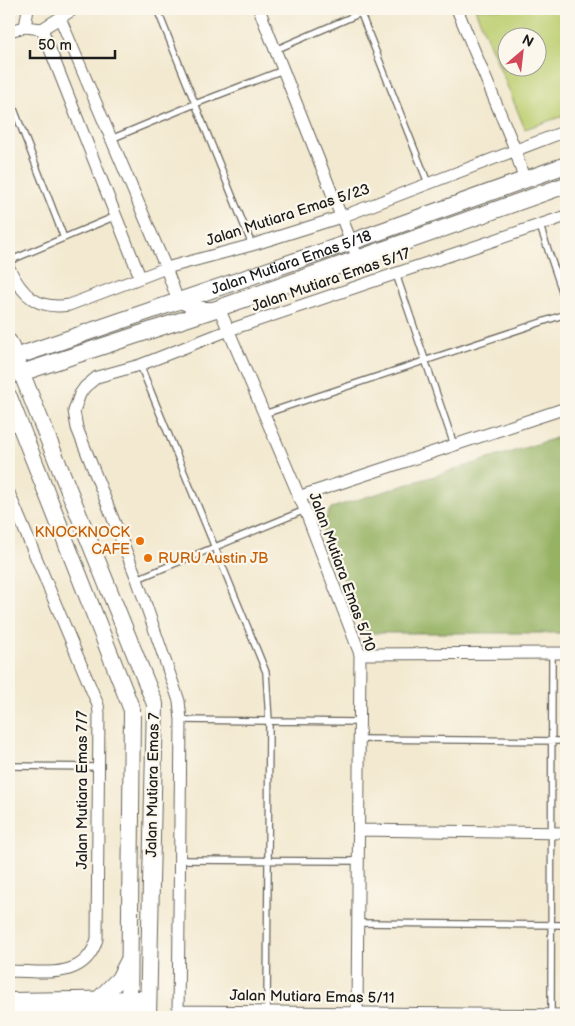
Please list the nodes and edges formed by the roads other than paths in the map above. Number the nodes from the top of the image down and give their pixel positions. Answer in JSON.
{"nodes":[{"id":1,"x":28,"y":9,"type":"edge"},
{"id":2,"x":74,"y":9,"type":"edge"},
{"id":3,"x":156,"y":9,"type":"edge"},
{"id":4,"x":259,"y":9,"type":"edge"},
{"id":5,"x":370,"y":9,"type":"edge"},
{"id":6,"x":457,"y":9,"type":"edge"},
{"id":7,"x":360,"y":11,"type":"edge"},
{"id":8,"x":60,"y":18,"type":"junction"},
{"id":9,"x":25,"y":27,"type":"junction"},
{"id":10,"x":42,"y":29,"type":"junction"},
{"id":11,"x":9,"y":31,"type":"edge"},
{"id":12,"x":275,"y":50,"type":"junction"},
{"id":13,"x":283,"y":70,"type":"junction"},
{"id":14,"x":9,"y":96,"type":"edge"},
{"id":15,"x":195,"y":104,"type":"junction"},
{"id":16,"x":566,"y":131,"type":"edge"},
{"id":17,"x":111,"y":139,"type":"junction"},
{"id":18,"x":514,"y":149,"type":"junction"},
{"id":19,"x":566,"y":165,"type":"edge"},
{"id":20,"x":524,"y":179,"type":"junction"},
{"id":21,"x":428,"y":183,"type":"junction"},
{"id":22,"x":566,"y":185,"type":"edge"},
{"id":23,"x":116,"y":216,"type":"junction"},
{"id":24,"x":341,"y":216,"type":"junction"},
{"id":25,"x":566,"y":216,"type":"edge"},
{"id":26,"x":540,"y":226,"type":"junction"},
{"id":27,"x":64,"y":238,"type":"junction"},
{"id":28,"x":351,"y":242,"type":"junction"},
{"id":29,"x":252,"y":245,"type":"junction"},
{"id":30,"x":358,"y":259,"type":"junction"},
{"id":31,"x":9,"y":261,"type":"edge"},
{"id":32,"x":9,"y":268,"type":"edge"},
{"id":33,"x":166,"y":268,"type":"junction"},
{"id":34,"x":396,"y":274,"type":"junction"},
{"id":35,"x":140,"y":278,"type":"junction"},
{"id":36,"x":178,"y":301,"type":"junction"},
{"id":37,"x":566,"y":304,"type":"edge"},
{"id":38,"x":219,"y":308,"type":"junction"},
{"id":39,"x":566,"y":314,"type":"edge"},
{"id":40,"x":229,"y":330,"type":"junction"},
{"id":41,"x":425,"y":361,"type":"junction"},
{"id":42,"x":12,"y":364,"type":"edge"},
{"id":43,"x":140,"y":365,"type":"junction"},
{"id":44,"x":9,"y":397,"type":"edge"},
{"id":45,"x":566,"y":408,"type":"edge"},
{"id":46,"x":264,"y":414,"type":"junction"},
{"id":47,"x":454,"y":446,"type":"junction"},
{"id":48,"x":9,"y":493,"type":"edge"},
{"id":49,"x":298,"y":497,"type":"junction"},
{"id":50,"x":12,"y":507,"type":"edge"},
{"id":51,"x":305,"y":510,"type":"junction"},
{"id":52,"x":214,"y":547,"type":"junction"},
{"id":53,"x":137,"y":579,"type":"junction"},
{"id":54,"x":552,"y":653,"type":"junction"},
{"id":55,"x":566,"y":653,"type":"edge"},
{"id":56,"x":360,"y":654,"type":"junction"},
{"id":57,"x":181,"y":720,"type":"junction"},
{"id":58,"x":269,"y":721,"type":"junction"},
{"id":59,"x":359,"y":722,"type":"junction"},
{"id":60,"x":359,"y":739,"type":"junction"},
{"id":61,"x":552,"y":740,"type":"junction"},
{"id":62,"x":566,"y":741,"type":"edge"},
{"id":63,"x":9,"y":766,"type":"edge"},
{"id":64,"x":99,"y":767,"type":"junction"},
{"id":65,"x":358,"y":830,"type":"junction"},
{"id":66,"x":551,"y":832,"type":"junction"},
{"id":67,"x":566,"y":833,"type":"edge"},
{"id":68,"x":180,"y":860,"type":"junction"},
{"id":69,"x":268,"y":860,"type":"junction"},
{"id":70,"x":358,"y":861,"type":"junction"},
{"id":71,"x":358,"y":923,"type":"junction"},
{"id":72,"x":551,"y":925,"type":"junction"},
{"id":73,"x":566,"y":925,"type":"edge"},
{"id":74,"x":130,"y":958,"type":"junction"},
{"id":75,"x":9,"y":971,"type":"edge"},
{"id":76,"x":99,"y":999,"type":"junction"},
{"id":77,"x":9,"y":1001,"type":"edge"},
{"id":78,"x":148,"y":1009,"type":"edge"},
{"id":79,"x":129,"y":1010,"type":"edge"},
{"id":80,"x":267,"y":1012,"type":"junction"},
{"id":81,"x":178,"y":1014,"type":"edge"},
{"id":82,"x":357,"y":1015,"type":"edge"},
{"id":83,"x":545,"y":1015,"type":"edge"},
{"id":84,"x":566,"y":1015,"type":"edge"},
{"id":85,"x":9,"y":1016,"type":"edge"},
{"id":86,"x":88,"y":1016,"type":"edge"}],
"edges":[{"from":1,"to":9,"type":"street"},
{"from":2,"to":8,"type":"street"},
{"from":3,"to":15,"type":"lane"},
{"from":4,"to":12,"type":"street"},
{"from":5,"to":7,"type":"lane"},
{"from":6,"to":18,"type":"street"},
{"from":7,"to":12,"type":"lane"},
{"from":7,"to":21,"type":"lane"},
{"from":8,"to":10,"type":"street"},
{"from":8,"to":17,"type":"street"},
{"from":9,"to":10,"type":"street"},
{"from":9,"to":11,"type":"street"},
{"from":10,"to":23,"type":"street"},
{"from":12,"to":13,"type":"street"},
{"from":13,"to":15,"type":"lane"},
{"from":13,"to":24,"type":"street"},
{"from":14,"to":27,"type":"lane"},
{"from":15,"to":17,"type":"lane"},
{"from":15,"to":29,"type":"lane"},
{"from":16,"to":18,"type":"street","name":"Jalan Mutiara Emas 5/23"},
{"from":17,"to":33,"type":"street"},
{"from":18,"to":20,"type":"street"},
{"from":18,"to":21,"type":"street","name":"Jalan Mutiara Emas 5/23"},
{"from":19,"to":20,"type":"street","name":"Jalan Mutiara Emas 5/18"},
{"from":20,"to":28,"type":"street","name":"Jalan Mutiara Emas 5/18"},
{"from":21,"to":24,"type":"street","name":"Jalan Mutiara Emas 5/23"},
{"from":22,"to":30,"type":"street","name":"Jalan Mutiara Emas 5/18"},
{"from":23,"to":27,"type":"lane"},
{"from":23,"to":35,"type":"street"},
{"from":24,"to":28,"type":"street"},
{"from":24,"to":29,"type":"street","name":"Jalan Mutiara Emas 5/23"},
{"from":25,"to":26,"type":"street","name":"Jalan Mutiara Emas 5/17"},
{"from":26,"to":34,"type":"street","name":"Jalan Mutiara Emas 5/17"},
{"from":26,"to":37,"type":"lane"},
{"from":27,"to":31,"type":"lane"},
{"from":28,"to":30,"type":"street"},
{"from":28,"to":36,"type":"street","name":"Jalan Mutiara Emas 5/18"},
{"from":29,"to":33,"type":"street","name":"Jalan Mutiara Emas 5/23"},
{"from":30,"to":38,"type":"street","name":"Jalan Mutiara Emas 5/18"},
{"from":32,"to":35,"type":"street","name":"Jalan Mutiara Emas 5/23"},
{"from":33,"to":35,"type":"street","name":"Jalan Mutiara Emas 5/23"},
{"from":33,"to":36,"type":"street"},
{"from":34,"to":40,"type":"street","name":"Jalan Mutiara Emas 5/17"},
{"from":34,"to":41,"type":"lane"},
{"from":36,"to":38,"type":"street"},
{"from":36,"to":42,"type":"street","name":"Jalan Mutiara Emas 5/18"},
{"from":38,"to":40,"type":"street","name":"Jalan Mutiara Emas 5/10"},
{"from":38,"to":42,"type":"street","name":"Jalan Mutiara Emas 5/18"},
{"from":39,"to":41,"type":"lane"},
{"from":40,"to":43,"type":"street","name":"Jalan Mutiara Emas 5/17"},
{"from":40,"to":46,"type":"street","name":"Jalan Mutiara Emas 5/10"},
{"from":41,"to":46,"type":"lane"},
{"from":41,"to":47,"type":"lane"},
{"from":42,"to":78,"type":"street","name":"Jalan Mutiara Emas 7"},
{"from":43,"to":52,"type":"lane"},
{"from":43,"to":53,"type":"street","name":"Jalan Mutiara Emas 5/17"},
{"from":44,"to":74,"type":"street","name":"Jalan Mutiara Emas 7"},
{"from":45,"to":47,"type":"street"},
{"from":46,"to":49,"type":"street","name":"Jalan Mutiara Emas 5/10"},
{"from":47,"to":49,"type":"street"},
{"from":48,"to":50,"type":"street","name":"Jalan Mutiara Emas 7/7"},
{"from":49,"to":51,"type":"street","name":"Jalan Mutiara Emas 5/10"},
{"from":50,"to":64,"type":"street","name":"Jalan Mutiara Emas 7/7"},
{"from":51,"to":52,"type":"lane"},
{"from":51,"to":56,"type":"street","name":"Jalan Mutiara Emas 5/10"},
{"from":52,"to":53,"type":"lane"},
{"from":52,"to":58,"type":"lane"},
{"from":53,"to":57,"type":"street","name":"Jalan Mutiara Emas 5/17"},
{"from":54,"to":55,"type":"street"},
{"from":54,"to":56,"type":"street"},
{"from":54,"to":61,"type":"lane"},
{"from":56,"to":59,"type":"street","name":"Jalan Mutiara Emas 5/10"},
{"from":57,"to":58,"type":"lane"},
{"from":57,"to":68,"type":"street","name":"Jalan Mutiara Emas 5/17"},
{"from":58,"to":59,"type":"lane"},
{"from":58,"to":69,"type":"lane"},
{"from":59,"to":60,"type":"street","name":"Jalan Mutiara Emas 5/10"},
{"from":60,"to":61,"type":"lane"},
{"from":60,"to":65,"type":"street","name":"Jalan Mutiara Emas 5/10"},
{"from":61,"to":62,"type":"lane"},
{"from":61,"to":66,"type":"lane"},
{"from":63,"to":64,"type":"lane"},
{"from":64,"to":75,"type":"street","name":"Jalan Mutiara Emas 7/7"},
{"from":65,"to":66,"type":"street"},
{"from":65,"to":70,"type":"street","name":"Jalan Mutiara Emas 5/10"},
{"from":66,"to":67,"type":"street"},
{"from":66,"to":72,"type":"lane"},
{"from":68,"to":69,"type":"lane"},
{"from":68,"to":81,"type":"street","name":"Jalan Mutiara Emas 5/17"},
{"from":69,"to":70,"type":"lane"},
{"from":69,"to":80,"type":"lane"},
{"from":70,"to":71,"type":"street","name":"Jalan Mutiara Emas 5/10"},
{"from":71,"to":72,"type":"lane"},
{"from":71,"to":82,"type":"street","name":"Jalan Mutiara Emas 5/10"},
{"from":72,"to":73,"type":"lane"},
{"from":72,"to":83,"type":"lane"},
{"from":74,"to":76,"type":"street"},
{"from":74,"to":79,"type":"street","name":"Jalan Mutiara Emas 7"},
{"from":76,"to":77,"type":"street"},
{"from":76,"to":79,"type":"street"},
{"from":78,"to":79,"type":"street"},
{"from":79,"to":86,"type":"street"},
{"from":80,"to":81,"type":"street","name":"Jalan Mutiara Emas 5/11"},
{"from":80,"to":82,"type":"street","name":"Jalan Mutiara Emas 5/11"},
{"from":82,"to":83,"type":"street","name":"Jalan Mutiara Emas 5/11"},
{"from":83,"to":84,"type":"street","name":"Jalan Mutiara Emas 5/11"},
{"from":85,"to":86,"type":"street"}]}
